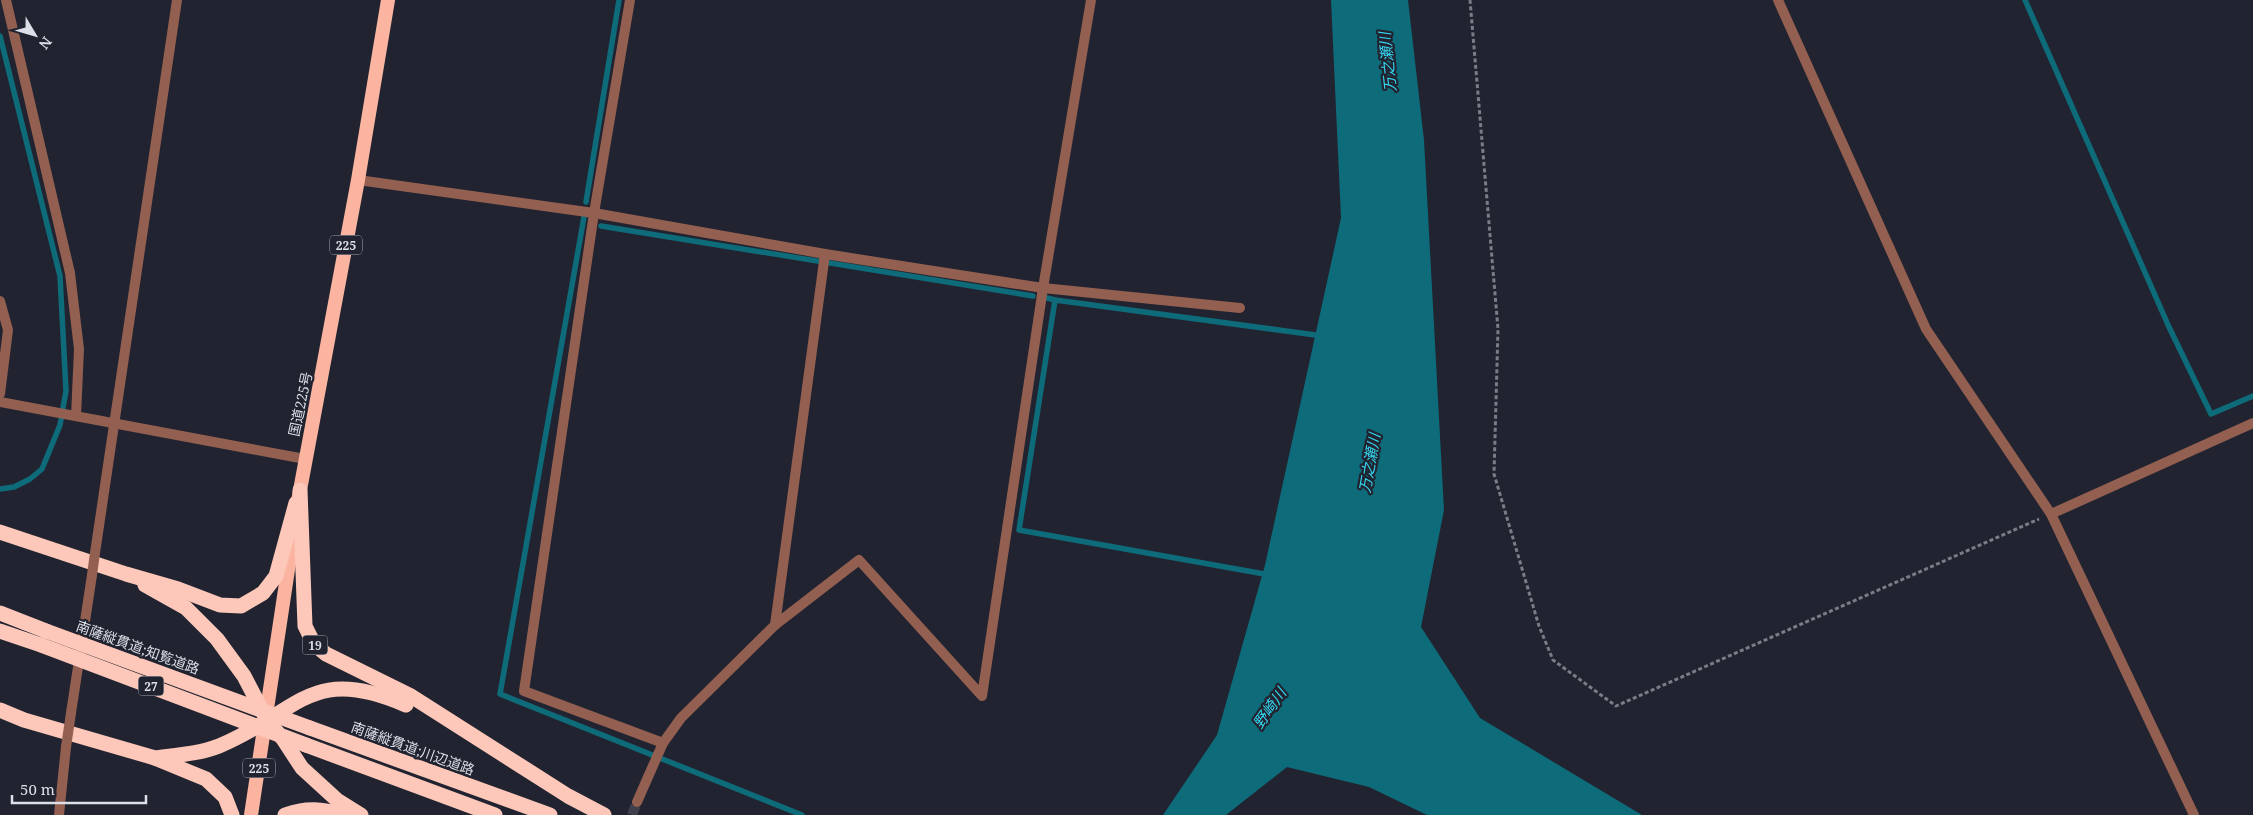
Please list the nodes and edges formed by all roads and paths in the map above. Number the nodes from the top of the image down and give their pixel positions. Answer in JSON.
{"nodes":[{"id":1,"x":6,"y":0,"type":"edge"},
{"id":2,"x":177,"y":0,"type":"edge"},
{"id":3,"x":388,"y":0,"type":"edge"},
{"id":4,"x":630,"y":0,"type":"edge"},
{"id":5,"x":1091,"y":0,"type":"edge"},
{"id":6,"x":1470,"y":0,"type":"edge"},
{"id":7,"x":1778,"y":0,"type":"edge"},
{"id":8,"x":358,"y":180,"type":"junction"},
{"id":9,"x":594,"y":213,"type":"junction"},
{"id":10,"x":825,"y":259,"type":"junction"},
{"id":11,"x":1043,"y":288,"type":"junction"},
{"id":12,"x":0,"y":301,"type":"edge"},
{"id":13,"x":1240,"y":308,"type":"dead end"},
{"id":14,"x":0,"y":394,"type":"edge"},
{"id":15,"x":0,"y":402,"type":"edge"},
{"id":16,"x":76,"y":416,"type":"junction"},
{"id":17,"x":114,"y":423,"type":"junction"},
{"id":18,"x":2253,"y":423,"type":"edge"},
{"id":19,"x":305,"y":459,"type":"junction"},
{"id":20,"x":300,"y":490,"type":"junction"},
{"id":21,"x":2051,"y":514,"type":"junction"},
{"id":22,"x":0,"y":532,"type":"edge"},
{"id":23,"x":126,"y":574,"type":"junction"},
{"id":24,"x":0,"y":613,"type":"edge"},
{"id":25,"x":775,"y":625,"type":"junction"},
{"id":26,"x":0,"y":631,"type":"edge"},
{"id":27,"x":44,"y":638,"type":"junction"},
{"id":28,"x":0,"y":710,"type":"edge"},
{"id":29,"x":264,"y":720,"type":"junction"},
{"id":30,"x":452,"y":724,"type":"junction"},
{"id":31,"x":663,"y":743,"type":"junction"},
{"id":32,"x":155,"y":758,"type":"junction"},
{"id":33,"x":637,"y":802,"type":"tunnel mouth"},
{"id":34,"x":59,"y":815,"type":"edge"},
{"id":35,"x":232,"y":815,"type":"edge"},
{"id":36,"x":251,"y":815,"type":"edge"},
{"id":37,"x":285,"y":815,"type":"edge"},
{"id":38,"x":344,"y":815,"type":"edge"},
{"id":39,"x":361,"y":815,"type":"edge"},
{"id":40,"x":495,"y":815,"type":"edge"},
{"id":41,"x":550,"y":815,"type":"edge"},
{"id":42,"x":604,"y":815,"type":"edge"},
{"id":43,"x":2194,"y":815,"type":"edge"}],
"edges":[{"from":1,"to":16,"type":"street"},
{"from":2,"to":17,"type":"street"},
{"from":3,"to":8,"type":"highway","name":"国道225号","number":"225"},
{"from":4,"to":9,"type":"street"},
{"from":5,"to":11,"type":"street"},
{"from":6,"to":21,"type":"path"},
{"from":7,"to":21,"type":"street"},
{"from":8,"to":9,"type":"street"},
{"from":8,"to":19,"type":"highway","name":"国道225号","number":"225"},
{"from":9,"to":10,"type":"street"},
{"from":9,"to":31,"type":"street"},
{"from":10,"to":11,"type":"street"},
{"from":10,"to":25,"type":"street"},
{"from":11,"to":13,"type":"street"},
{"from":11,"to":25,"type":"street"},
{"from":12,"to":14,"type":"street"},
{"from":15,"to":16,"type":"street"},
{"from":16,"to":17,"type":"street"},
{"from":17,"to":19,"type":"street"},
{"from":17,"to":34,"type":"street","bridge":true},
{"from":18,"to":21,"type":"street"},
{"from":19,"to":20,"type":"highway","name":"国道225号","number":"225"},
{"from":20,"to":23,"type":"highway"},
{"from":20,"to":29,"type":"highway","name":"国道225号","number":"225"},
{"from":20,"to":30,"type":"highway","number":"19"},
{"from":21,"to":43,"type":"street"},
{"from":22,"to":23,"type":"highway"},
{"from":23,"to":29,"type":"highway"},
{"from":24,"to":27,"type":"highway","number":"27"},
{"from":25,"to":31,"type":"street"},
{"from":26,"to":27,"type":"highway","number":"27"},
{"from":27,"to":29,"type":"highway","number":"27","bridge":true},
{"from":28,"to":32,"type":"highway"},
{"from":29,"to":30,"type":"highway","number":"19"},
{"from":29,"to":32,"type":"highway"},
{"from":29,"to":36,"type":"highway","name":"国道225号","number":"225"},
{"from":29,"to":39,"type":"highway"},
{"from":29,"to":40,"type":"highway","bridge":true},
{"from":29,"to":41,"type":"highway","name":"南薩縦貫道;川辺道路","bridge":true},
{"from":30,"to":42,"type":"highway","number":"19"},
{"from":31,"to":33,"type":"street"},
{"from":32,"to":35,"type":"highway"},
{"from":37,"to":38,"type":"highway"}]}
